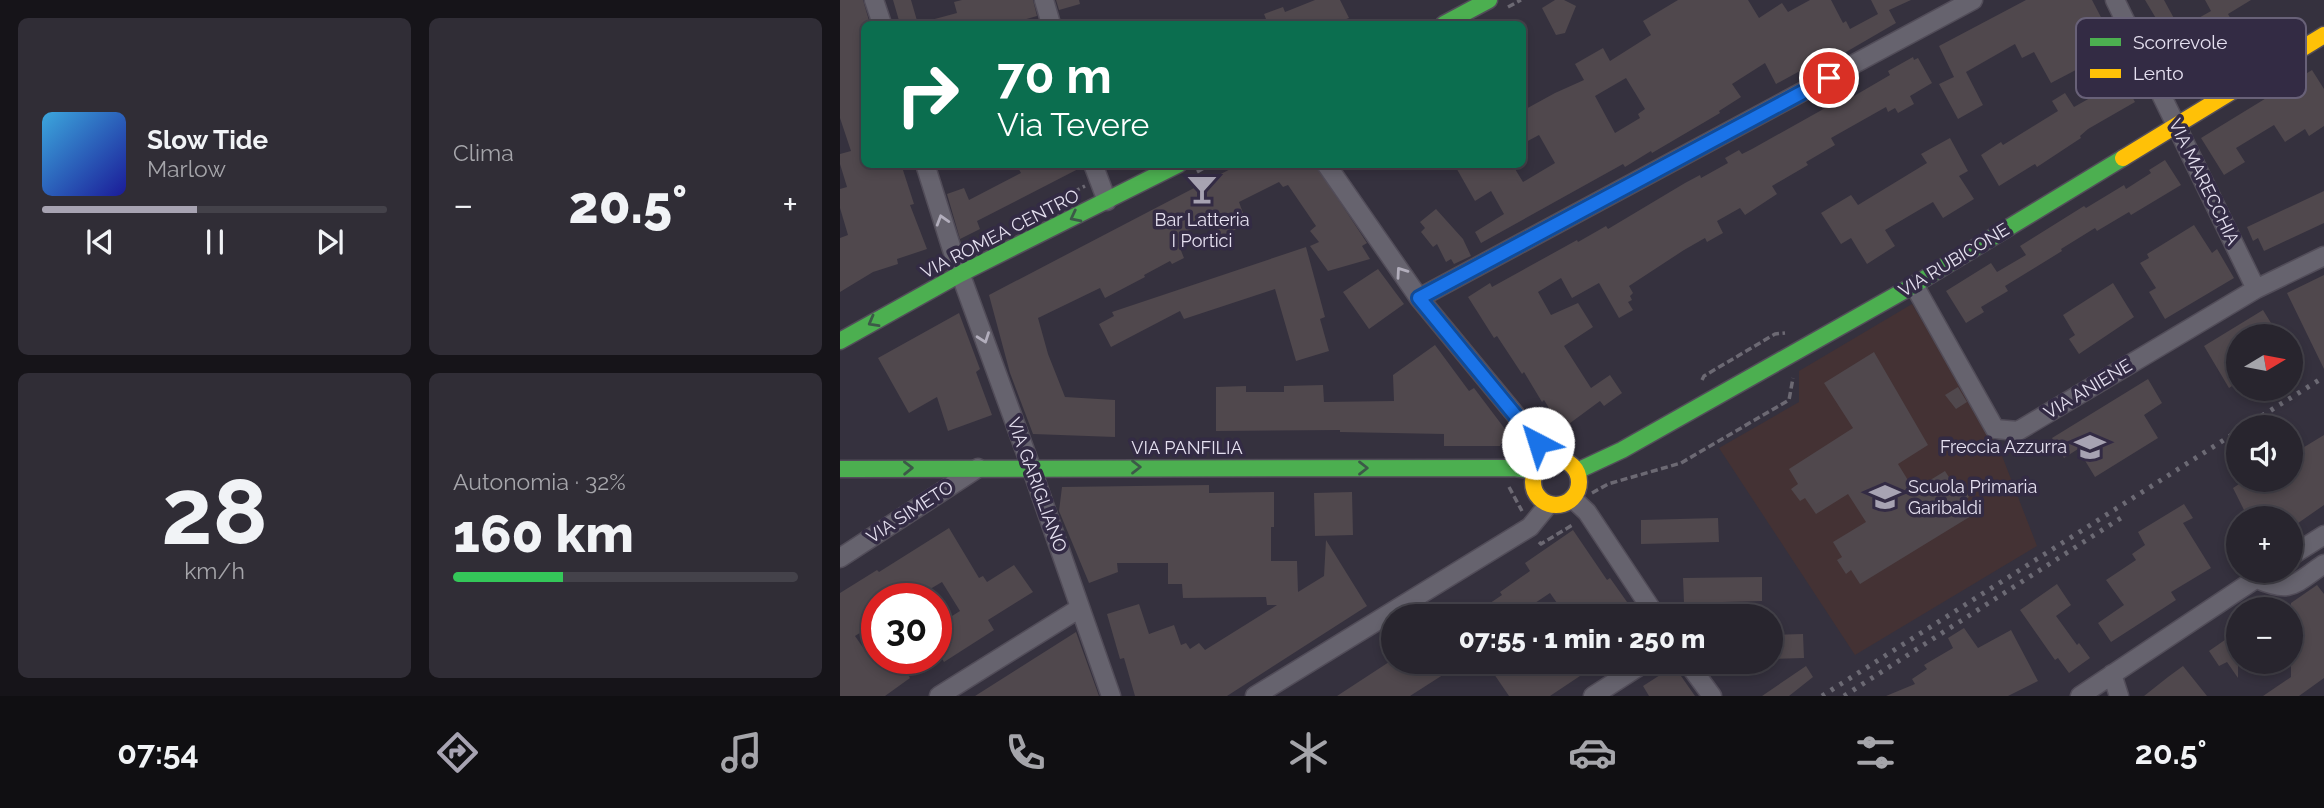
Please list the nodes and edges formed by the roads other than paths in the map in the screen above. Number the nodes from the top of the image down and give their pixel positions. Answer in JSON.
{"nodes":[{"id":1,"x":874,"y":0,"type":"edge"},
{"id":2,"x":1044,"y":0,"type":"edge"},
{"id":3,"x":1489,"y":0,"type":"edge"},
{"id":4,"x":1973,"y":0,"type":"edge"},
{"id":5,"x":2115,"y":0,"type":"edge"},
{"id":6,"x":2124,"y":18,"type":"edge"},
{"id":7,"x":881,"y":21,"type":"edge"},
{"id":8,"x":1050,"y":21,"type":"edge"},
{"id":9,"x":1450,"y":21,"type":"edge"},
{"id":10,"x":2324,"y":35,"type":"edge"},
{"id":11,"x":2306,"y":46,"type":"edge"},
{"id":12,"x":2164,"y":98,"type":"edge"},
{"id":13,"x":2221,"y":98,"type":"edge"},
{"id":14,"x":2177,"y":125,"type":"junction"},
{"id":15,"x":926,"y":168,"type":"edge"},
{"id":16,"x":1095,"y":168,"type":"edge"},
{"id":17,"x":1171,"y":168,"type":"edge"},
{"id":18,"x":1329,"y":168,"type":"edge"},
{"id":19,"x":1107,"y":201,"type":"junction"},
{"id":20,"x":2324,"y":256,"type":"edge"},
{"id":21,"x":960,"y":274,"type":"junction"},
{"id":22,"x":1914,"y":285,"type":"junction"},
{"id":23,"x":2256,"y":289,"type":"junction"},
{"id":24,"x":1419,"y":298,"type":"junction"},
{"id":25,"x":840,"y":341,"type":"edge"},
{"id":26,"x":1552,"y":459,"type":"junction"},
{"id":27,"x":980,"y":467,"type":"junction"},
{"id":28,"x":1031,"y":467,"type":"junction"},
{"id":29,"x":840,"y":469,"type":"edge"},
{"id":30,"x":1535,"y":471,"type":"junction"},
{"id":31,"x":1577,"y":471,"type":"junction"},
{"id":32,"x":1573,"y":499,"type":"junction"},
{"id":33,"x":1548,"y":505,"type":"junction"},
{"id":34,"x":2324,"y":535,"type":"edge"},
{"id":35,"x":2303,"y":548,"type":"edge"},
{"id":36,"x":840,"y":558,"type":"edge"},
{"id":37,"x":2324,"y":565,"type":"edge"},
{"id":38,"x":2303,"y":577,"type":"edge"},
{"id":39,"x":2251,"y":583,"type":"edge"},
{"id":40,"x":2272,"y":583,"type":"edge"},
{"id":41,"x":2293,"y":583,"type":"edge"},
{"id":42,"x":1648,"y":604,"type":"edge"},
{"id":43,"x":1080,"y":608,"type":"junction"},
{"id":44,"x":1628,"y":674,"type":"edge"},
{"id":45,"x":1696,"y":674,"type":"edge"},
{"id":46,"x":2112,"y":674,"type":"junction"},
{"id":47,"x":939,"y":696,"type":"edge"},
{"id":48,"x":1111,"y":696,"type":"edge"},
{"id":49,"x":1255,"y":696,"type":"edge"},
{"id":50,"x":1594,"y":696,"type":"edge"},
{"id":51,"x":1712,"y":696,"type":"edge"},
{"id":52,"x":2080,"y":696,"type":"edge"},
{"id":53,"x":2119,"y":696,"type":"edge"}],
"edges":[{"from":1,"to":7,"type":"street"},
{"from":2,"to":8,"type":"street"},
{"from":3,"to":9,"type":"street"},
{"from":4,"to":24,"type":"street"},
{"from":5,"to":6,"type":"street","name":"VIA MARECCHIA"},
{"from":10,"to":11,"type":"street","name":"VIA RUBICONE"},
{"from":12,"to":14,"type":"street","name":"VIA MARECCHIA"},
{"from":13,"to":14,"type":"street","name":"VIA RUBICONE"},
{"from":14,"to":22,"type":"street","name":"VIA RUBICONE"},
{"from":14,"to":23,"type":"street","name":"VIA MARECCHIA"},
{"from":21,"to":15,"type":"street","name":"VIA GARIGLIANO","one_way":true},
{"from":16,"to":19,"type":"street"},
{"from":17,"to":19,"type":"street","name":"VIA ROMEA CENTRO"},
{"from":24,"to":18,"type":"street","one_way":true},
{"from":19,"to":21,"type":"street","name":"VIA ROMEA CENTRO","one_way":true},
{"from":20,"to":23,"type":"street","name":"VIA ANIENE"},
{"from":21,"to":25,"type":"street","name":"VIA ROMEA CENTRO","one_way":true},
{"from":21,"to":28,"type":"street","name":"VIA GARIGLIANO","one_way":true},
{"from":22,"to":23,"type":"street","name":"VIA ANIENE"},
{"from":22,"to":31,"type":"street","name":"VIA RUBICONE"},
{"from":24,"to":26,"type":"street"},
{"from":26,"to":30,"type":"street"},
{"from":26,"to":31,"type":"street"},
{"from":27,"to":28,"type":"street","name":"VIA PANFILIA"},
{"from":29,"to":27,"type":"street","name":"VIA PANFILIA","one_way":true},
{"from":27,"to":36,"type":"street","name":"VIA SIMETO"},
{"from":28,"to":30,"type":"street","name":"VIA PANFILIA","one_way":true},
{"from":28,"to":43,"type":"street","name":"VIA GARIGLIANO"},
{"from":30,"to":33,"type":"street"},
{"from":31,"to":32,"type":"street"},
{"from":32,"to":33,"type":"street"},
{"from":32,"to":42,"type":"street"},
{"from":33,"to":49,"type":"street"},
{"from":34,"to":35,"type":"street"},
{"from":37,"to":38,"type":"street"},
{"from":39,"to":46,"type":"street"},
{"from":40,"to":41,"type":"street"},
{"from":43,"to":47,"type":"street"},
{"from":43,"to":48,"type":"street","name":"VIA GARIGLIANO"},
{"from":44,"to":50,"type":"street"},
{"from":45,"to":51,"type":"street"},
{"from":46,"to":52,"type":"street"},
{"from":46,"to":53,"type":"street"}]}
